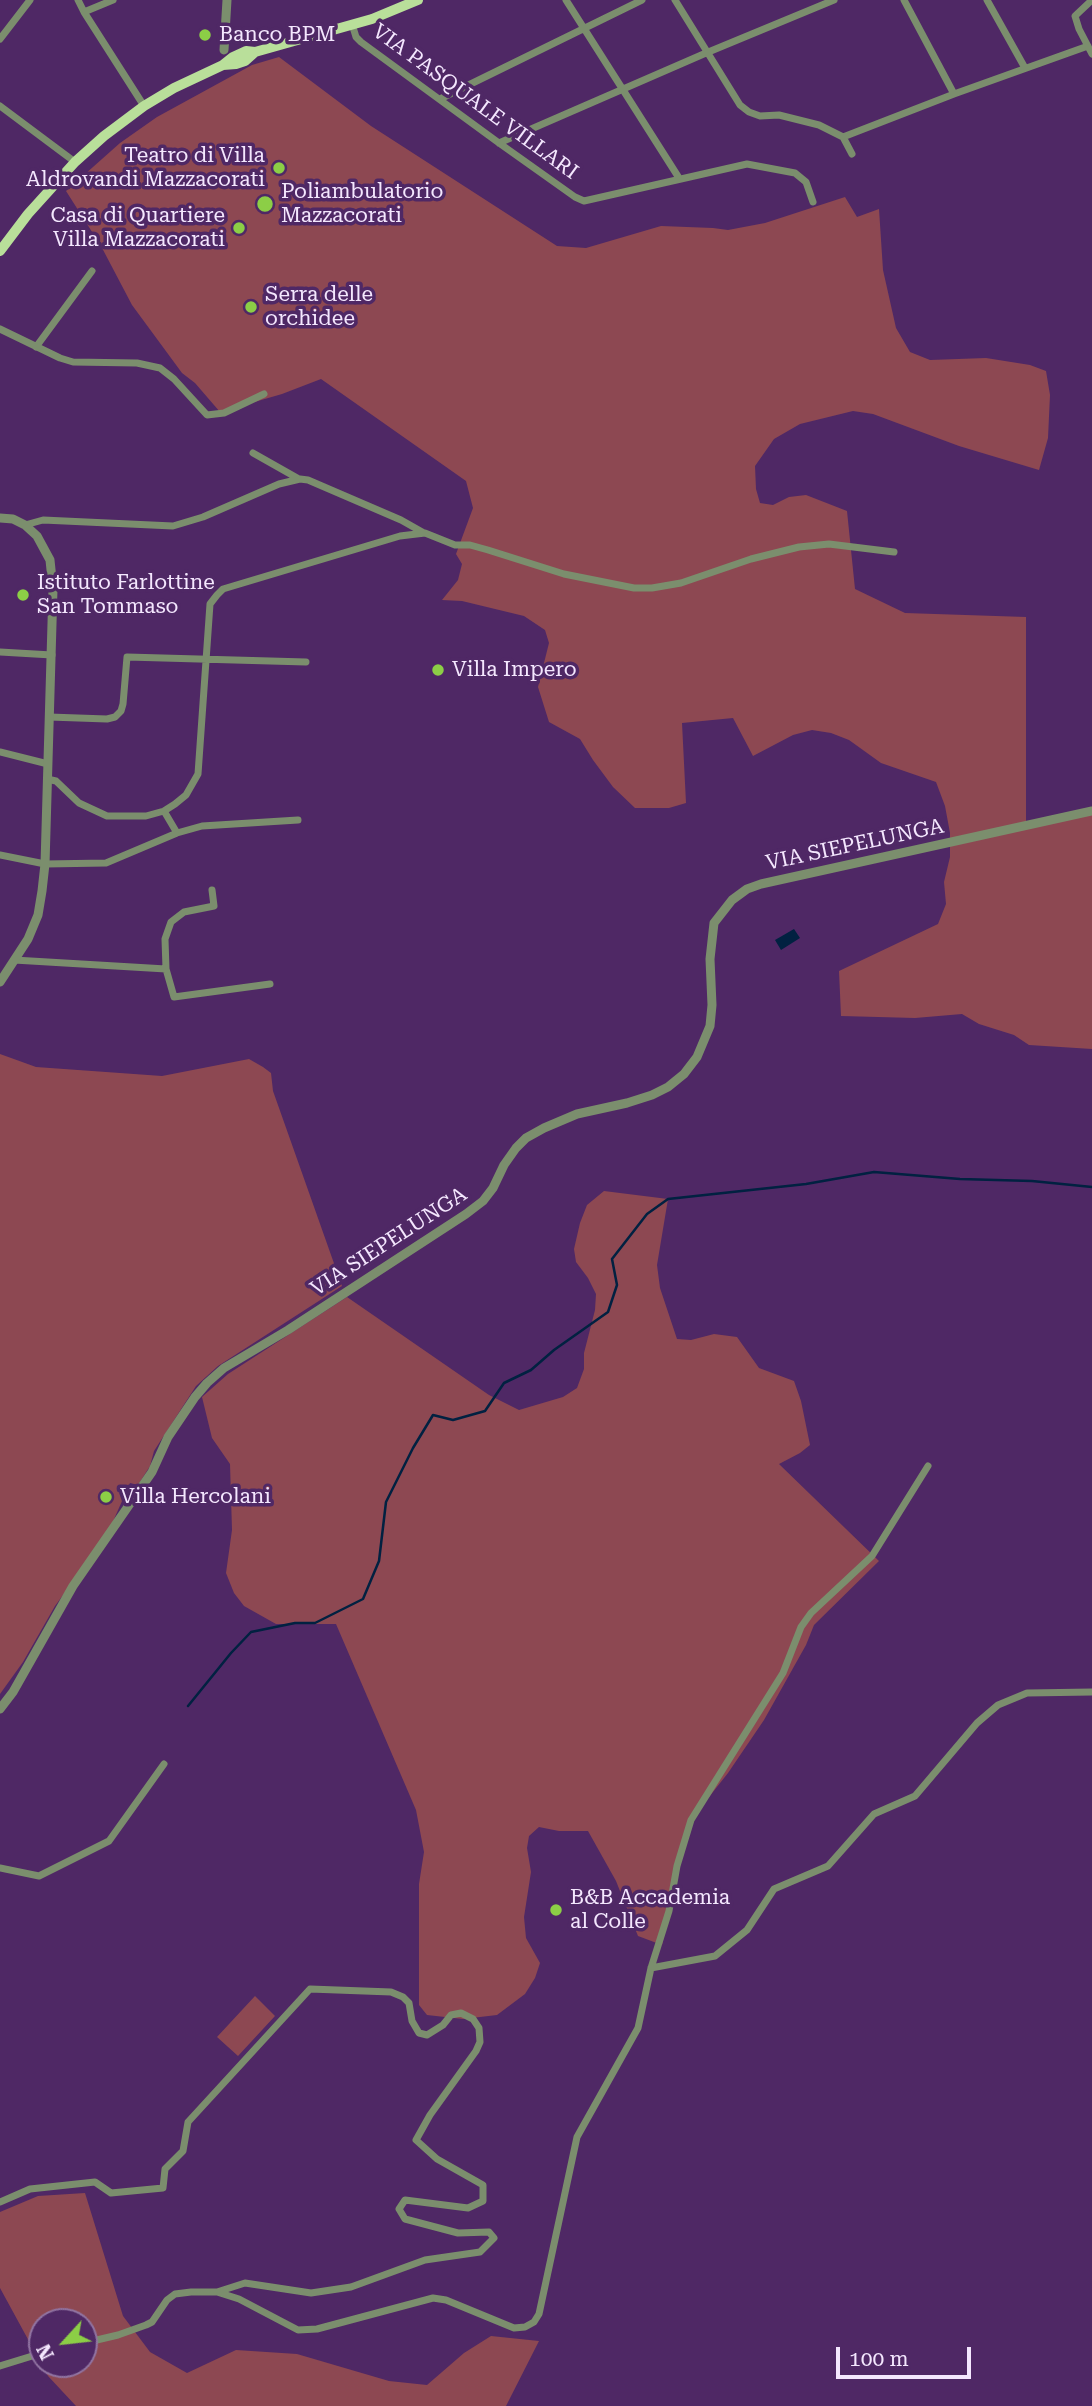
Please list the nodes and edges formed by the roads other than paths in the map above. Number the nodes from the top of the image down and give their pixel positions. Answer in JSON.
{"nodes":[{"id":1,"x":30,"y":0,"type":"edge"},
{"id":2,"x":78,"y":0,"type":"edge"},
{"id":3,"x":113,"y":0,"type":"edge"},
{"id":4,"x":226,"y":0,"type":"edge"},
{"id":5,"x":566,"y":0,"type":"edge"},
{"id":6,"x":642,"y":0,"type":"edge"},
{"id":7,"x":674,"y":0,"type":"edge"},
{"id":8,"x":834,"y":0,"type":"edge"},
{"id":9,"x":904,"y":0,"type":"edge"},
{"id":10,"x":987,"y":0,"type":"edge"},
{"id":11,"x":1092,"y":0,"type":"edge"},
{"id":12,"x":414,"y":1,"type":"edge"},
{"id":13,"x":84,"y":12,"type":"junction"},
{"id":14,"x":352,"y":24,"type":"junction"},
{"id":15,"x":585,"y":29,"type":"junction"},
{"id":16,"x":0,"y":39,"type":"edge"},
{"id":17,"x":224,"y":50,"type":"joint"},
{"id":18,"x":1090,"y":50,"type":"edge"},
{"id":19,"x":706,"y":52,"type":"junction"},
{"id":20,"x":223,"y":65,"type":"junction"},
{"id":21,"x":1025,"y":68,"type":"junction"},
{"id":22,"x":623,"y":89,"type":"junction"},
{"id":23,"x":954,"y":94,"type":"junction"},
{"id":24,"x":440,"y":99,"type":"junction"},
{"id":25,"x":0,"y":106,"type":"edge"},
{"id":26,"x":144,"y":106,"type":"junction"},
{"id":27,"x":843,"y":137,"type":"junction"},
{"id":28,"x":499,"y":143,"type":"junction"},
{"id":29,"x":852,"y":154,"type":"dead end"},
{"id":30,"x":75,"y":162,"type":"junction"},
{"id":31,"x":679,"y":178,"type":"junction"},
{"id":32,"x":813,"y":202,"type":"dead end"},
{"id":33,"x":0,"y":251,"type":"edge"},
{"id":34,"x":92,"y":271,"type":"dead end"},
{"id":35,"x":0,"y":329,"type":"edge"},
{"id":36,"x":36,"y":347,"type":"junction"},
{"id":37,"x":264,"y":394,"type":"dead end"},
{"id":38,"x":253,"y":453,"type":"dead end"},
{"id":39,"x":300,"y":479,"type":"junction"},
{"id":40,"x":0,"y":518,"type":"edge"},
{"id":41,"x":25,"y":525,"type":"junction"},
{"id":42,"x":425,"y":533,"type":"junction"},
{"id":43,"x":894,"y":552,"type":"dead end"},
{"id":44,"x":0,"y":652,"type":"edge"},
{"id":45,"x":52,"y":655,"type":"junction"},
{"id":46,"x":206,"y":659,"type":"junction"},
{"id":47,"x":306,"y":662,"type":"dead end"},
{"id":48,"x":49,"y":717,"type":"junction"},
{"id":49,"x":0,"y":752,"type":"edge"},
{"id":50,"x":48,"y":764,"type":"junction"},
{"id":51,"x":47,"y":779,"type":"junction"},
{"id":52,"x":164,"y":811,"type":"junction"},
{"id":53,"x":1092,"y":811,"type":"edge"},
{"id":54,"x":298,"y":820,"type":"dead end"},
{"id":55,"x":177,"y":833,"type":"junction"},
{"id":56,"x":0,"y":855,"type":"edge"},
{"id":57,"x":45,"y":864,"type":"junction"},
{"id":58,"x":212,"y":890,"type":"dead end"},
{"id":59,"x":14,"y":960,"type":"junction"},
{"id":60,"x":166,"y":969,"type":"junction"},
{"id":61,"x":0,"y":982,"type":"edge"},
{"id":62,"x":270,"y":984,"type":"dead end"},
{"id":63,"x":928,"y":1466,"type":"dead end"},
{"id":64,"x":1092,"y":1692,"type":"edge"},
{"id":65,"x":0,"y":1709,"type":"edge"},
{"id":66,"x":164,"y":1764,"type":"dead end"},
{"id":67,"x":0,"y":1868,"type":"edge"},
{"id":68,"x":651,"y":1968,"type":"junction"},
{"id":69,"x":0,"y":2202,"type":"edge"},
{"id":70,"x":217,"y":2292,"type":"junction"},
{"id":71,"x":98,"y":2340,"type":"edge"},
{"id":72,"x":28,"y":2357,"type":"edge"},
{"id":73,"x":0,"y":2366,"type":"edge"}],
"edges":[{"from":1,"to":16,"type":"street"},
{"from":2,"to":13,"type":"street"},
{"from":3,"to":13,"type":"street"},
{"from":4,"to":17,"type":"street"},
{"from":5,"to":15,"type":"street"},
{"from":6,"to":15,"type":"street"},
{"from":7,"to":19,"type":"street"},
{"from":8,"to":19,"type":"street"},
{"from":9,"to":23,"type":"street"},
{"from":10,"to":21,"type":"street"},
{"from":11,"to":18,"type":"street"},
{"from":12,"to":14,"type":"main road"},
{"from":13,"to":26,"type":"street"},
{"from":14,"to":20,"type":"main road"},
{"from":14,"to":24,"type":"street","name":"VIA PASQUALE VILLARI"},
{"from":15,"to":22,"type":"street"},
{"from":15,"to":24,"type":"street"},
{"from":17,"to":20,"type":"street"},
{"from":18,"to":21,"type":"street"},
{"from":19,"to":22,"type":"street"},
{"from":19,"to":27,"type":"street"},
{"from":20,"to":26,"type":"main road"},
{"from":21,"to":23,"type":"street"},
{"from":22,"to":28,"type":"street"},
{"from":22,"to":31,"type":"street"},
{"from":23,"to":27,"type":"street"},
{"from":24,"to":28,"type":"street","name":"VIA PASQUALE VILLARI"},
{"from":25,"to":30,"type":"street"},
{"from":26,"to":30,"type":"main road"},
{"from":27,"to":29,"type":"street"},
{"from":28,"to":31,"type":"street","name":"VIA PASQUALE VILLARI"},
{"from":30,"to":33,"type":"main road"},
{"from":31,"to":32,"type":"street","name":"VIA PASQUALE VILLARI"},
{"from":34,"to":36,"type":"street"},
{"from":35,"to":36,"type":"street"},
{"from":36,"to":37,"type":"street"},
{"from":38,"to":39,"type":"street"},
{"from":39,"to":41,"type":"street"},
{"from":39,"to":42,"type":"street"},
{"from":40,"to":41,"type":"street"},
{"from":41,"to":45,"type":"street"},
{"from":42,"to":43,"type":"street"},
{"from":42,"to":46,"type":"street"},
{"from":44,"to":45,"type":"street"},
{"from":45,"to":48,"type":"street"},
{"from":46,"to":47,"type":"street"},
{"from":46,"to":48,"type":"street"},
{"from":46,"to":52,"type":"street"},
{"from":48,"to":50,"type":"street"},
{"from":49,"to":50,"type":"street"},
{"from":50,"to":51,"type":"street"},
{"from":51,"to":52,"type":"street"},
{"from":51,"to":57,"type":"street"},
{"from":52,"to":55,"type":"street"},
{"from":53,"to":65,"type":"street","name":"VIA SIEPELUNGA"},
{"from":54,"to":55,"type":"street"},
{"from":55,"to":57,"type":"street"},
{"from":56,"to":57,"type":"street"},
{"from":57,"to":59,"type":"street"},
{"from":58,"to":60,"type":"street"},
{"from":59,"to":60,"type":"street"},
{"from":59,"to":61,"type":"street"},
{"from":60,"to":62,"type":"street"},
{"from":63,"to":68,"type":"street"},
{"from":64,"to":68,"type":"street"},
{"from":66,"to":67,"type":"street"},
{"from":68,"to":70,"type":"street"},
{"from":69,"to":70,"type":"street"},
{"from":70,"to":71,"type":"street"},
{"from":72,"to":73,"type":"street"}]}
